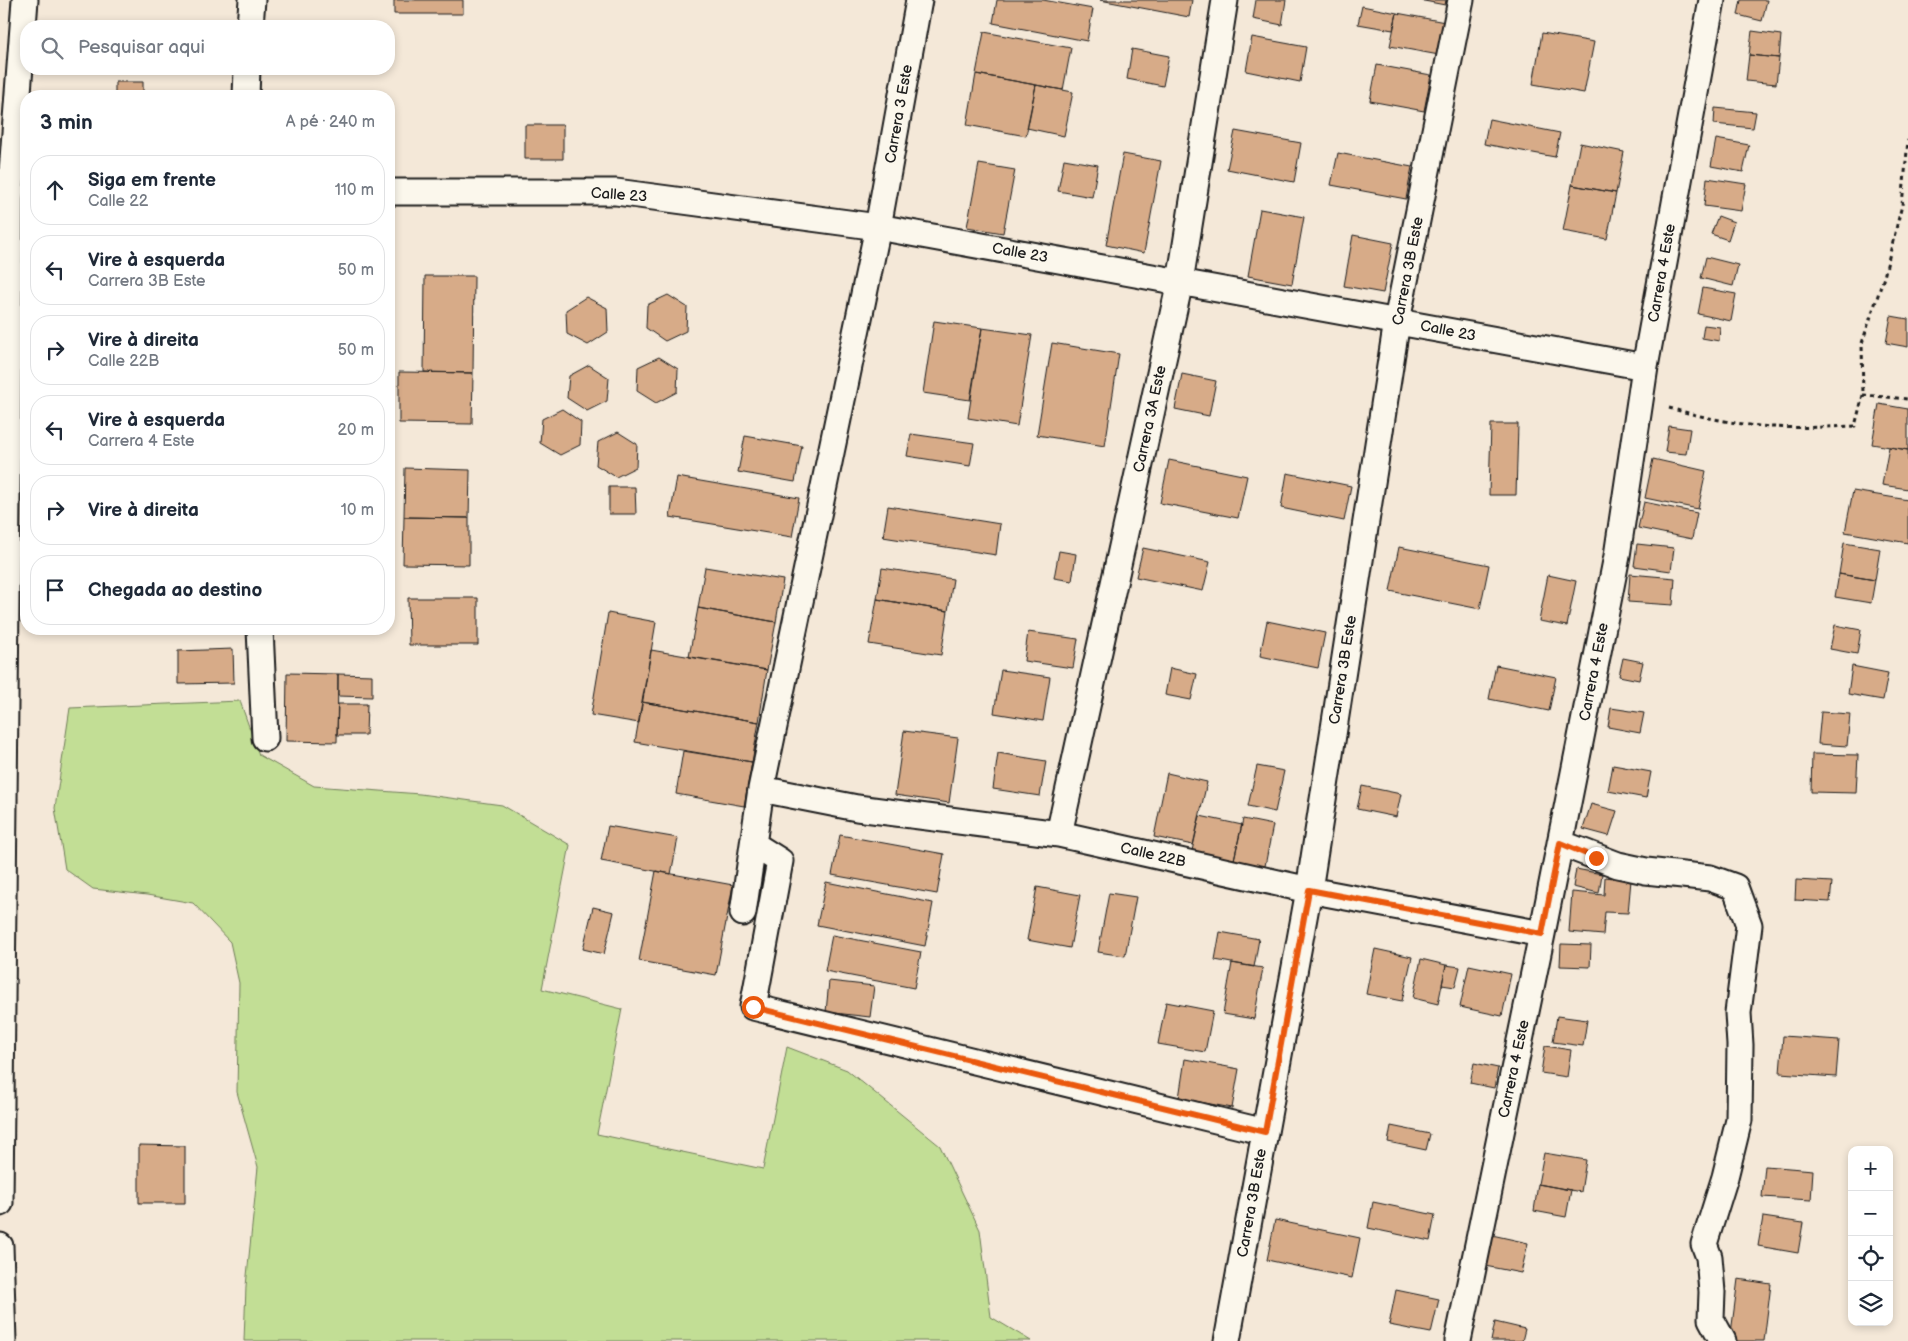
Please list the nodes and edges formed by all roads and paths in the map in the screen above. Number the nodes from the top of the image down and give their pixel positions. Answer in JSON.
{"nodes":[{"id":1,"x":25,"y":0,"type":"edge"},
{"id":2,"x":252,"y":0,"type":"edge"},
{"id":3,"x":919,"y":0,"type":"edge"},
{"id":4,"x":1225,"y":0,"type":"edge"},
{"id":5,"x":1461,"y":0,"type":"edge"},
{"id":6,"x":1712,"y":0,"type":"edge"},
{"id":7,"x":24,"y":20,"type":"edge"},
{"id":8,"x":250,"y":20,"type":"edge"},
{"id":9,"x":20,"y":75,"type":"edge"},
{"id":10,"x":247,"y":75,"type":"edge"},
{"id":11,"x":246,"y":90,"type":"edge"},
{"id":12,"x":1908,"y":140,"type":"edge"},
{"id":13,"x":395,"y":192,"type":"edge"},
{"id":14,"x":12,"y":200,"type":"edge"},
{"id":15,"x":878,"y":227,"type":"junction"},
{"id":16,"x":1180,"y":282,"type":"junction"},
{"id":17,"x":1397,"y":321,"type":"junction"},
{"id":18,"x":1645,"y":367,"type":"junction"},
{"id":19,"x":1863,"y":395,"type":"junction"},
{"id":20,"x":1908,"y":399,"type":"edge"},
{"id":21,"x":1641,"y":400,"type":"junction"},
{"id":22,"x":260,"y":635,"type":"edge"},
{"id":23,"x":265,"y":738,"type":"dead end"},
{"id":24,"x":761,"y":789,"type":"junction"},
{"id":25,"x":1059,"y":834,"type":"junction"},
{"id":26,"x":1560,"y":843,"type":"junction"},
{"id":27,"x":753,"y":844,"type":"junction"},
{"id":28,"x":1309,"y":890,"type":"junction"},
{"id":29,"x":743,"y":913,"type":"dead end"},
{"id":30,"x":1542,"y":934,"type":"junction"},
{"id":31,"x":1265,"y":1132,"type":"junction"},
{"id":32,"x":0,"y":1203,"type":"edge"},
{"id":33,"x":0,"y":1246,"type":"edge"},
{"id":34,"x":3,"y":1341,"type":"edge"},
{"id":35,"x":1227,"y":1341,"type":"edge"},
{"id":36,"x":1458,"y":1341,"type":"edge"},
{"id":37,"x":1723,"y":1341,"type":"edge"}],
"edges":[{"from":1,"to":7,"type":"street"},
{"from":2,"to":8,"type":"street"},
{"from":3,"to":15,"type":"street","name":"Carrera 3 Este"},
{"from":4,"to":16,"type":"street","name":"Carrera 3A Este"},
{"from":5,"to":17,"type":"street","name":"Carrera 3B Este"},
{"from":6,"to":18,"type":"street","name":"Carrera 4 Este"},
{"from":9,"to":14,"type":"street"},
{"from":10,"to":11,"type":"street"},
{"from":12,"to":19,"type":"path"},
{"from":13,"to":15,"type":"street","name":"Calle 23"},
{"from":14,"to":32,"type":"street"},
{"from":15,"to":16,"type":"street","name":"Calle 23"},
{"from":15,"to":24,"type":"street","name":"Carrera 3 Este"},
{"from":16,"to":17,"type":"street","name":"Calle 23"},
{"from":16,"to":25,"type":"street","name":"Carrera 3A Este"},
{"from":17,"to":18,"type":"street","name":"Calle 23"},
{"from":17,"to":28,"type":"street","name":"Carrera 3B Este"},
{"from":18,"to":21,"type":"street","name":"Carrera 4 Este"},
{"from":19,"to":20,"type":"path"},
{"from":19,"to":21,"type":"path"},
{"from":21,"to":26,"type":"street","name":"Carrera 4 Este"},
{"from":22,"to":23,"type":"street"},
{"from":24,"to":25,"type":"street","name":"Calle 22B"},
{"from":24,"to":27,"type":"street","name":"Carrera 3 Este"},
{"from":25,"to":28,"type":"street","name":"Calle 22B"},
{"from":26,"to":30,"type":"street","name":"Carrera 4 Este"},
{"from":26,"to":37,"type":"street"},
{"from":27,"to":29,"type":"street","name":"Carrera 3 Este"},
{"from":27,"to":31,"type":"street"},
{"from":28,"to":30,"type":"street","name":"Calle 22B"},
{"from":28,"to":31,"type":"street","name":"Carrera 3B Este"},
{"from":30,"to":36,"type":"street","name":"Carrera 4 Este"},
{"from":31,"to":35,"type":"street","name":"Carrera 3B Este"},
{"from":33,"to":34,"type":"street"}]}
